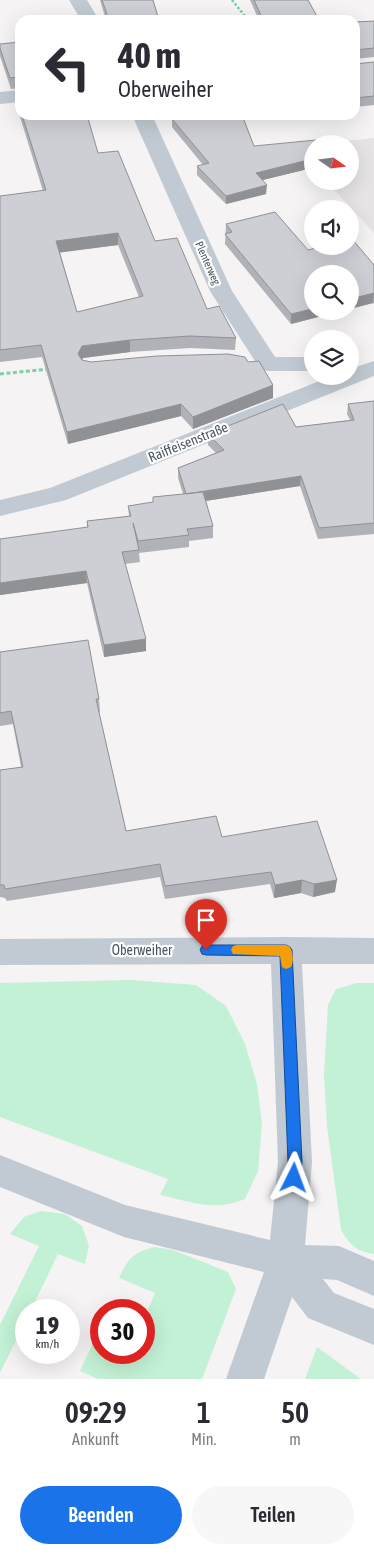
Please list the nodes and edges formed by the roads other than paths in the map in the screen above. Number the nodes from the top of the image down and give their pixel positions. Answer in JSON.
{"nodes":[{"id":1,"x":78,"y":0,"type":"edge"},
{"id":2,"x":87,"y":15,"type":"edge"},
{"id":3,"x":15,"y":96,"type":"edge"},
{"id":4,"x":0,"y":98,"type":"edge"},
{"id":5,"x":144,"y":120,"type":"edge"},
{"id":6,"x":236,"y":358,"type":"edge"},
{"id":7,"x":268,"y":364,"type":"junction"},
{"id":8,"x":304,"y":364,"type":"edge"},
{"id":9,"x":365,"y":366,"type":"edge"},
{"id":10,"x":0,"y":508,"type":"edge"},
{"id":11,"x":286,"y":950,"type":"junction"},
{"id":12,"x":374,"y":951,"type":"edge"},
{"id":13,"x":0,"y":952,"type":"edge"},
{"id":14,"x":0,"y":1171,"type":"edge"},
{"id":15,"x":286,"y":1262,"type":"junction"},
{"id":16,"x":374,"y":1279,"type":"edge"},
{"id":17,"x":374,"y":1327,"type":"edge"},
{"id":18,"x":245,"y":1379,"type":"edge"}],
"edges":[{"from":1,"to":2,"type":"street"},
{"from":3,"to":4,"type":"street"},
{"from":5,"to":7,"type":"street","name":"Plenterweg"},
{"from":6,"to":7,"type":"street"},
{"from":7,"to":8,"type":"street"},
{"from":9,"to":10,"type":"street","name":"Raiffeisenstraße"},
{"from":11,"to":12,"type":"street","name":"Oberweiher"},
{"from":11,"to":13,"type":"street","name":"Oberweiher"},
{"from":11,"to":15,"type":"street"},
{"from":14,"to":15,"type":"street"},
{"from":15,"to":16,"type":"street"},
{"from":15,"to":17,"type":"street"},
{"from":15,"to":18,"type":"street"}]}
